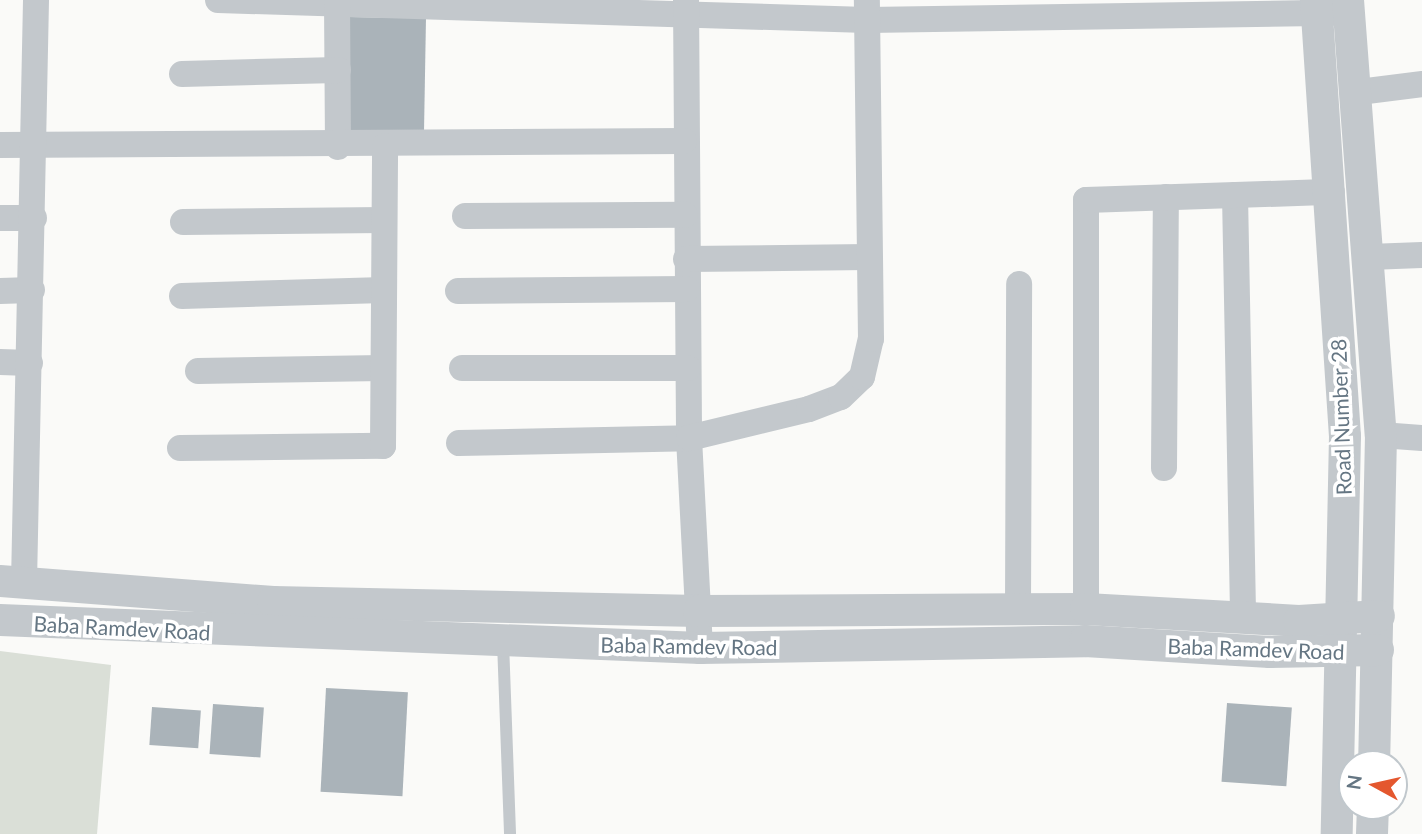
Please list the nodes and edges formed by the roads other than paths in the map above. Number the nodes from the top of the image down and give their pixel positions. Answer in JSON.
{"nodes":[{"id":1,"x":36,"y":0,"type":"edge"},
{"id":2,"x":218,"y":0,"type":"edge"},
{"id":3,"x":337,"y":2,"type":"junction"},
{"id":4,"x":386,"y":2,"type":"edge"},
{"id":5,"x":1333,"y":6,"type":"edge"},
{"id":6,"x":686,"y":7,"type":"edge"},
{"id":7,"x":797,"y":9,"type":"edge"},
{"id":8,"x":867,"y":10,"type":"edge"},
{"id":9,"x":1041,"y":10,"type":"edge"},
{"id":10,"x":338,"y":70,"type":"junction"},
{"id":11,"x":181,"y":74,"type":"dead end"},
{"id":12,"x":1422,"y":85,"type":"edge"},
{"id":13,"x":1359,"y":92,"type":"junction"},
{"id":14,"x":684,"y":141,"type":"junction"},
{"id":15,"x":0,"y":145,"type":"edge"},
{"id":16,"x":36,"y":145,"type":"junction"},
{"id":17,"x":385,"y":146,"type":"junction"},
{"id":18,"x":338,"y":147,"type":"junction"},
{"id":19,"x":1332,"y":192,"type":"junction"},
{"id":20,"x":1235,"y":195,"type":"junction"},
{"id":21,"x":1166,"y":197,"type":"junction"},
{"id":22,"x":685,"y":215,"type":"junction"},
{"id":23,"x":465,"y":216,"type":"dead end"},
{"id":24,"x":0,"y":218,"type":"edge"},
{"id":25,"x":34,"y":218,"type":"junction"},
{"id":26,"x":384,"y":220,"type":"junction"},
{"id":27,"x":183,"y":222,"type":"dead end"},
{"id":28,"x":1422,"y":255,"type":"edge"},
{"id":29,"x":869,"y":257,"type":"junction"},
{"id":30,"x":1370,"y":257,"type":"junction"},
{"id":31,"x":686,"y":259,"type":"junction"},
{"id":32,"x":1019,"y":284,"type":"dead end"},
{"id":33,"x":687,"y":289,"type":"junction"},
{"id":34,"x":32,"y":290,"type":"junction"},
{"id":35,"x":384,"y":290,"type":"junction"},
{"id":36,"x":0,"y":291,"type":"edge"},
{"id":37,"x":458,"y":291,"type":"dead end"},
{"id":38,"x":182,"y":296,"type":"dead end"},
{"id":39,"x":0,"y":362,"type":"edge"},
{"id":40,"x":30,"y":363,"type":"junction"},
{"id":41,"x":383,"y":368,"type":"junction"},
{"id":42,"x":462,"y":368,"type":"dead end"},
{"id":43,"x":688,"y":368,"type":"junction"},
{"id":44,"x":198,"y":371,"type":"dead end"},
{"id":45,"x":1381,"y":435,"type":"junction"},
{"id":46,"x":689,"y":438,"type":"junction"},
{"id":47,"x":1422,"y":439,"type":"edge"},
{"id":48,"x":459,"y":443,"type":"dead end"},
{"id":49,"x":180,"y":448,"type":"dead end"},
{"id":50,"x":1164,"y":468,"type":"dead end"},
{"id":51,"x":12,"y":582,"type":"edge"},
{"id":52,"x":1086,"y":608,"type":"junction"},
{"id":53,"x":1018,"y":609,"type":"junction"},
{"id":54,"x":699,"y":611,"type":"junction"},
{"id":55,"x":1243,"y":615,"type":"junction"},
{"id":56,"x":1379,"y":616,"type":"junction"},
{"id":57,"x":1342,"y":619,"type":"junction"},
{"id":58,"x":0,"y":620,"type":"edge"},
{"id":59,"x":503,"y":642,"type":"junction"},
{"id":60,"x":700,"y":648,"type":"junction"},
{"id":61,"x":1378,"y":650,"type":"junction"},
{"id":62,"x":1342,"y":653,"type":"junction"},
{"id":63,"x":1374,"y":750,"type":"edge"},
{"id":64,"x":510,"y":834,"type":"edge"},
{"id":65,"x":1337,"y":834,"type":"edge"}],
"edges":[{"from":1,"to":16,"type":"street"},
{"from":2,"to":3,"type":"street"},
{"from":3,"to":4,"type":"street"},
{"from":3,"to":10,"type":"street"},
{"from":4,"to":6,"type":"street"},
{"from":5,"to":9,"type":"street"},
{"from":5,"to":13,"type":"street","name":"Road Number 28"},
{"from":5,"to":19,"type":"street","name":"Road Number 28"},
{"from":6,"to":7,"type":"street"},
{"from":6,"to":14,"type":"street"},
{"from":7,"to":8,"type":"street"},
{"from":8,"to":9,"type":"street"},
{"from":8,"to":29,"type":"street"},
{"from":10,"to":11,"type":"street"},
{"from":10,"to":18,"type":"street"},
{"from":12,"to":13,"type":"street"},
{"from":13,"to":30,"type":"street","name":"Road Number 28"},
{"from":14,"to":17,"type":"street"},
{"from":14,"to":22,"type":"street"},
{"from":15,"to":16,"type":"street"},
{"from":16,"to":18,"type":"street"},
{"from":16,"to":25,"type":"street"},
{"from":17,"to":18,"type":"street"},
{"from":17,"to":26,"type":"street"},
{"from":19,"to":20,"type":"street"},
{"from":19,"to":57,"type":"street","name":"Road Number 28"},
{"from":20,"to":21,"type":"street"},
{"from":20,"to":55,"type":"street"},
{"from":21,"to":50,"type":"street"},
{"from":21,"to":52,"type":"street"},
{"from":22,"to":23,"type":"street"},
{"from":22,"to":31,"type":"street"},
{"from":24,"to":25,"type":"street"},
{"from":25,"to":34,"type":"street"},
{"from":26,"to":27,"type":"street"},
{"from":26,"to":35,"type":"street"},
{"from":28,"to":30,"type":"street"},
{"from":29,"to":31,"type":"street"},
{"from":29,"to":46,"type":"street"},
{"from":30,"to":45,"type":"street","name":"Road Number 28"},
{"from":31,"to":33,"type":"street"},
{"from":32,"to":53,"type":"street"},
{"from":33,"to":37,"type":"street"},
{"from":33,"to":43,"type":"street"},
{"from":34,"to":36,"type":"street"},
{"from":34,"to":40,"type":"street"},
{"from":35,"to":38,"type":"street"},
{"from":35,"to":41,"type":"street"},
{"from":39,"to":40,"type":"street"},
{"from":40,"to":51,"type":"street"},
{"from":41,"to":44,"type":"street"},
{"from":41,"to":49,"type":"street"},
{"from":42,"to":43,"type":"street"},
{"from":43,"to":46,"type":"street"},
{"from":45,"to":47,"type":"street"},
{"from":45,"to":56,"type":"street","name":"Road Number 28"},
{"from":46,"to":48,"type":"street"},
{"from":46,"to":54,"type":"street"},
{"from":51,"to":54,"type":"street"},
{"from":52,"to":53,"type":"street"},
{"from":52,"to":55,"type":"street"},
{"from":53,"to":54,"type":"street"},
{"from":54,"to":60,"type":"street"},
{"from":55,"to":57,"type":"street"},
{"from":56,"to":57,"type":"street"},
{"from":56,"to":61,"type":"street","name":"Road Number 28"},
{"from":57,"to":62,"type":"street","name":"Road Number 28"},
{"from":58,"to":59,"type":"street","name":"Baba Ramdev Road"},
{"from":59,"to":60,"type":"street","name":"Baba Ramdev Road"},
{"from":59,"to":64,"type":"lane"},
{"from":60,"to":62,"type":"street","name":"Baba Ramdev Road"},
{"from":61,"to":62,"type":"street","name":"Baba Ramdev Road"},
{"from":61,"to":63,"type":"street","name":"Road Number 28"},
{"from":62,"to":65,"type":"street","name":"Road Number 28"}]}
